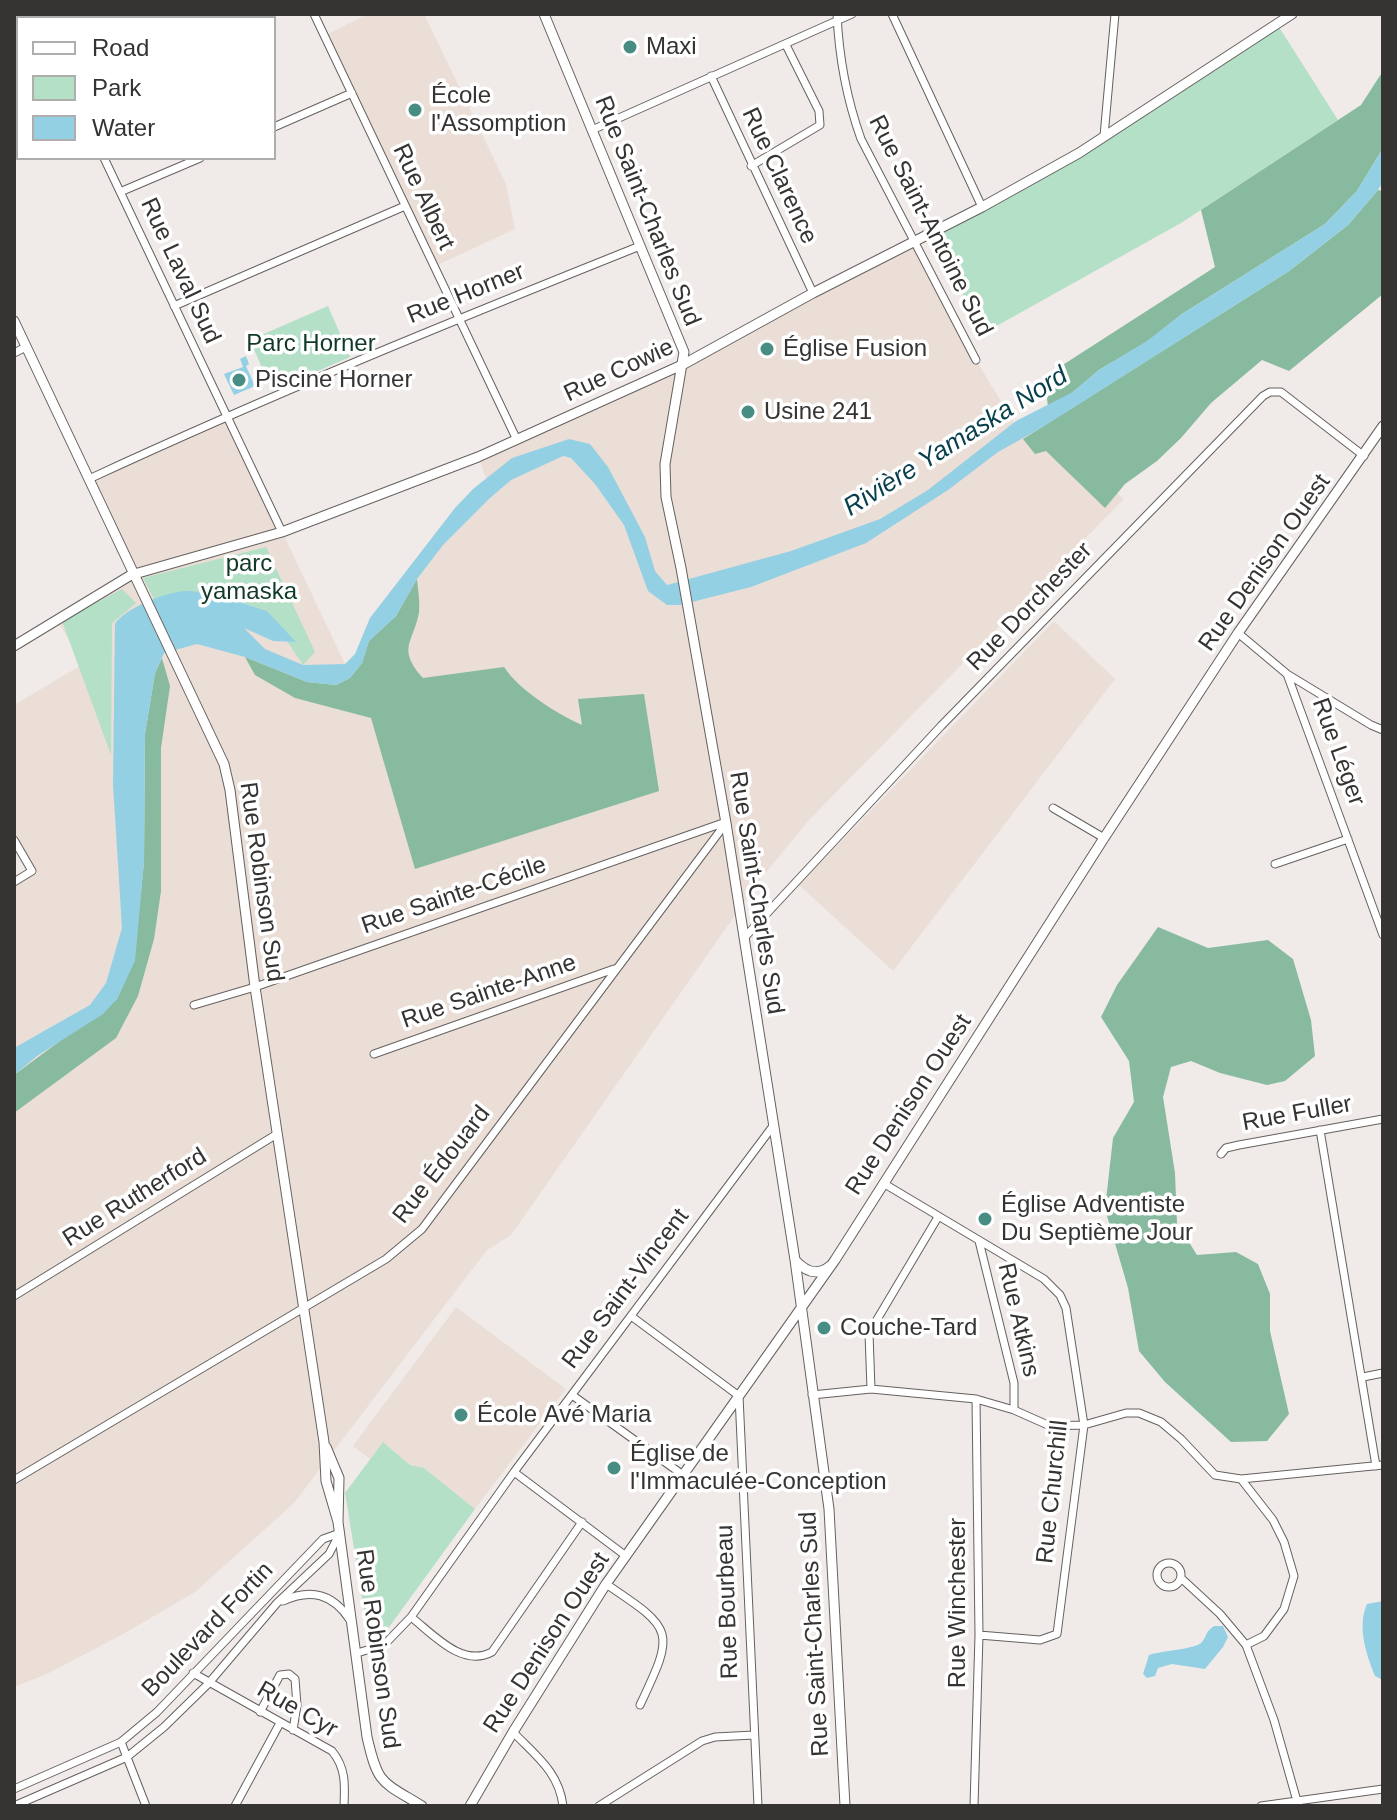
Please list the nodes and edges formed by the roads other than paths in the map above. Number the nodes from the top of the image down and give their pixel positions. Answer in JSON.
{"nodes":[{"id":1,"x":314,"y":14,"type":"edge"},
{"id":2,"x":544,"y":14,"type":"edge"},
{"id":3,"x":852,"y":14,"type":"edge"},
{"id":4,"x":892,"y":14,"type":"edge"},
{"id":5,"x":1115,"y":14,"type":"edge"},
{"id":6,"x":1292,"y":14,"type":"edge"},
{"id":7,"x":837,"y":17,"type":"edge"},
{"id":8,"x":786,"y":45,"type":"junction"},
{"id":9,"x":711,"y":76,"type":"junction"},
{"id":10,"x":352,"y":93,"type":"junction"},
{"id":11,"x":276,"y":126,"type":"edge"},
{"id":12,"x":592,"y":130,"type":"junction"},
{"id":13,"x":1104,"y":136,"type":"junction"},
{"id":14,"x":105,"y":160,"type":"edge"},
{"id":15,"x":195,"y":160,"type":"edge"},
{"id":16,"x":751,"y":166,"type":"junction"},
{"id":17,"x":120,"y":192,"type":"junction"},
{"id":18,"x":405,"y":206,"type":"junction"},
{"id":19,"x":982,"y":207,"type":"junction"},
{"id":20,"x":913,"y":242,"type":"junction"},
{"id":21,"x":640,"y":246,"type":"junction"},
{"id":22,"x":813,"y":293,"type":"junction"},
{"id":23,"x":174,"y":306,"type":"junction"},
{"id":24,"x":459,"y":318,"type":"junction"},
{"id":25,"x":14,"y":321,"type":"edge"},
{"id":26,"x":26,"y":347,"type":"junction"},
{"id":27,"x":14,"y":353,"type":"edge"},
{"id":28,"x":976,"y":360,"type":"dead end"},
{"id":29,"x":684,"y":364,"type":"junction"},
{"id":30,"x":227,"y":416,"type":"junction"},
{"id":31,"x":1383,"y":426,"type":"edge"},
{"id":32,"x":517,"y":440,"type":"junction"},
{"id":33,"x":1364,"y":456,"type":"junction"},
{"id":34,"x":89,"y":479,"type":"junction"},
{"id":35,"x":282,"y":532,"type":"junction"},
{"id":36,"x":137,"y":578,"type":"junction"},
{"id":37,"x":1238,"y":633,"type":"junction"},
{"id":38,"x":14,"y":646,"type":"edge"},
{"id":39,"x":1287,"y":674,"type":"junction"},
{"id":40,"x":1383,"y":730,"type":"edge"},
{"id":41,"x":1053,"y":808,"type":"dead end"},
{"id":42,"x":726,"y":823,"type":"junction"},
{"id":43,"x":1104,"y":838,"type":"junction"},
{"id":44,"x":1348,"y":839,"type":"junction"},
{"id":45,"x":14,"y":840,"type":"edge"},
{"id":46,"x":1275,"y":864,"type":"dead end"},
{"id":47,"x":14,"y":882,"type":"edge"},
{"id":48,"x":1383,"y":935,"type":"edge"},
{"id":49,"x":744,"y":938,"type":"junction"},
{"id":50,"x":616,"y":969,"type":"junction"},
{"id":51,"x":255,"y":987,"type":"junction"},
{"id":52,"x":194,"y":1005,"type":"dead end"},
{"id":53,"x":374,"y":1054,"type":"dead end"},
{"id":54,"x":1383,"y":1119,"type":"edge"},
{"id":55,"x":773,"y":1126,"type":"junction"},
{"id":56,"x":1320,"y":1130,"type":"junction"},
{"id":57,"x":277,"y":1134,"type":"junction"},
{"id":58,"x":1221,"y":1154,"type":"dead end"},
{"id":59,"x":883,"y":1183,"type":"junction"},
{"id":60,"x":938,"y":1217,"type":"junction"},
{"id":61,"x":979,"y":1240,"type":"junction"},
{"id":62,"x":795,"y":1260,"type":"junction"},
{"id":63,"x":835,"y":1260,"type":"junction"},
{"id":64,"x":14,"y":1296,"type":"edge"},
{"id":65,"x":304,"y":1306,"type":"junction"},
{"id":66,"x":800,"y":1310,"type":"junction"},
{"id":67,"x":631,"y":1316,"type":"junction"},
{"id":68,"x":1383,"y":1373,"type":"edge"},
{"id":69,"x":1363,"y":1377,"type":"junction"},
{"id":70,"x":871,"y":1389,"type":"junction"},
{"id":71,"x":572,"y":1395,"type":"junction"},
{"id":72,"x":812,"y":1395,"type":"junction"},
{"id":73,"x":739,"y":1396,"type":"junction"},
{"id":74,"x":976,"y":1399,"type":"junction"},
{"id":75,"x":1014,"y":1410,"type":"junction"},
{"id":76,"x":1084,"y":1425,"type":"junction"},
{"id":77,"x":1380,"y":1466,"type":"edge"},
{"id":78,"x":514,"y":1472,"type":"junction"},
{"id":79,"x":683,"y":1475,"type":"junction"},
{"id":80,"x":1241,"y":1479,"type":"junction"},
{"id":81,"x":14,"y":1480,"type":"edge"},
{"id":82,"x":582,"y":1522,"type":"junction"},
{"id":83,"x":340,"y":1533,"type":"junction"},
{"id":84,"x":626,"y":1556,"type":"junction"},
{"id":85,"x":1181,"y":1578,"type":"dead end"},
{"id":86,"x":606,"y":1584,"type":"junction"},
{"id":87,"x":277,"y":1603,"type":"junction"},
{"id":88,"x":411,"y":1617,"type":"junction"},
{"id":89,"x":352,"y":1622,"type":"junction"},
{"id":90,"x":979,"y":1635,"type":"junction"},
{"id":91,"x":1246,"y":1645,"type":"junction"},
{"id":92,"x":357,"y":1653,"type":"junction"},
{"id":93,"x":193,"y":1673,"type":"junction"},
{"id":94,"x":208,"y":1684,"type":"junction"},
{"id":95,"x":640,"y":1705,"type":"dead end"},
{"id":96,"x":260,"y":1712,"type":"junction"},
{"id":97,"x":280,"y":1723,"type":"junction"},
{"id":98,"x":293,"y":1730,"type":"junction"},
{"id":99,"x":513,"y":1732,"type":"junction"},
{"id":100,"x":754,"y":1735,"type":"junction"},
{"id":101,"x":121,"y":1742,"type":"junction"},
{"id":102,"x":127,"y":1757,"type":"junction"},
{"id":103,"x":14,"y":1789,"type":"edge"},
{"id":104,"x":1383,"y":1789,"type":"edge"},
{"id":105,"x":1297,"y":1801,"type":"junction"},
{"id":106,"x":14,"y":1806,"type":"edge"},
{"id":107,"x":146,"y":1806,"type":"edge"},
{"id":108,"x":235,"y":1806,"type":"edge"},
{"id":109,"x":344,"y":1806,"type":"edge"},
{"id":110,"x":422,"y":1806,"type":"edge"},
{"id":111,"x":470,"y":1806,"type":"edge"},
{"id":112,"x":563,"y":1806,"type":"edge"},
{"id":113,"x":599,"y":1806,"type":"edge"},
{"id":114,"x":758,"y":1806,"type":"edge"},
{"id":115,"x":845,"y":1806,"type":"edge"},
{"id":116,"x":974,"y":1806,"type":"edge"},
{"id":117,"x":1261,"y":1806,"type":"edge"}],
"edges":[{"from":1,"to":10,"type":"street","name":"Rue Albert"},
{"from":2,"to":12,"type":"street","name":"Rue Saint-Charles Sud"},
{"from":3,"to":7,"type":"street"},
{"from":4,"to":19,"type":"street"},
{"from":5,"to":13,"type":"street"},
{"from":6,"to":13,"type":"street","name":"Rue Cowie"},
{"from":7,"to":8,"type":"street"},
{"from":7,"to":20,"type":"street","name":"Rue Saint-Antoine Sud"},
{"from":8,"to":9,"type":"street"},
{"from":8,"to":16,"type":"street"},
{"from":9,"to":12,"type":"street"},
{"from":9,"to":16,"type":"street","name":"Rue Clarence"},
{"from":10,"to":11,"type":"street"},
{"from":10,"to":18,"type":"street","name":"Rue Albert"},
{"from":12,"to":21,"type":"street","name":"Rue Saint-Charles Sud"},
{"from":13,"to":19,"type":"street","name":"Rue Cowie"},
{"from":14,"to":17,"type":"street","name":"Rue Laval Sud"},
{"from":15,"to":17,"type":"street"},
{"from":16,"to":22,"type":"street","name":"Rue Clarence"},
{"from":17,"to":23,"type":"street","name":"Rue Laval Sud"},
{"from":18,"to":23,"type":"street"},
{"from":18,"to":24,"type":"street","name":"Rue Albert"},
{"from":19,"to":20,"type":"street","name":"Rue Cowie"},
{"from":20,"to":22,"type":"street","name":"Rue Cowie"},
{"from":20,"to":28,"type":"street","name":"Rue Saint-Antoine Sud"},
{"from":21,"to":24,"type":"street","name":"Rue Horner"},
{"from":21,"to":29,"type":"street","name":"Rue Saint-Charles Sud"},
{"from":22,"to":29,"type":"street","name":"Rue Cowie"},
{"from":23,"to":30,"type":"street","name":"Rue Laval Sud"},
{"from":24,"to":30,"type":"street","name":"Rue Horner"},
{"from":24,"to":32,"type":"street","name":"Rue Albert"},
{"from":25,"to":26,"type":"street","name":"Rue Robinson Sud"},
{"from":26,"to":27,"type":"street"},
{"from":26,"to":34,"type":"street","name":"Rue Robinson Sud"},
{"from":29,"to":32,"type":"street","name":"Rue Cowie"},
{"from":29,"to":42,"type":"street","name":"Rue Saint-Charles Sud"},
{"from":30,"to":34,"type":"street","name":"Rue Horner"},
{"from":30,"to":35,"type":"street","name":"Rue Laval Sud"},
{"from":31,"to":33,"type":"street","name":"Rue Denison Ouest"},
{"from":32,"to":35,"type":"street","name":"Rue Cowie"},
{"from":33,"to":37,"type":"street","name":"Rue Denison Ouest"},
{"from":33,"to":49,"type":"street","name":"Rue Dorchester"},
{"from":34,"to":36,"type":"street","name":"Rue Robinson Sud"},
{"from":35,"to":36,"type":"street","name":"Rue Cowie"},
{"from":36,"to":38,"type":"street","name":"Rue Cowie"},
{"from":36,"to":51,"type":"street","name":"Rue Robinson Sud"},
{"from":37,"to":39,"type":"street"},
{"from":37,"to":43,"type":"street","name":"Rue Denison Ouest"},
{"from":39,"to":40,"type":"street"},
{"from":39,"to":44,"type":"street","name":"Rue Léger"},
{"from":41,"to":43,"type":"street"},
{"from":42,"to":49,"type":"street","name":"Rue Saint-Charles Sud"},
{"from":42,"to":50,"type":"street","name":"Rue Édouard"},
{"from":42,"to":51,"type":"street","name":"Rue Sainte-Cécile"},
{"from":43,"to":59,"type":"street","name":"Rue Denison Ouest"},
{"from":44,"to":46,"type":"street"},
{"from":44,"to":48,"type":"street","name":"Rue Léger"},
{"from":45,"to":47,"type":"street"},
{"from":49,"to":55,"type":"street","name":"Rue Saint-Charles Sud"},
{"from":50,"to":53,"type":"street","name":"Rue Sainte-Anne"},
{"from":50,"to":65,"type":"street","name":"Rue Édouard"},
{"from":51,"to":52,"type":"street","name":"Rue Sainte-Cécile"},
{"from":51,"to":57,"type":"street","name":"Rue Robinson Sud"},
{"from":54,"to":56,"type":"street","name":"Rue Fuller"},
{"from":55,"to":62,"type":"street","name":"Rue Saint-Charles Sud"},
{"from":55,"to":67,"type":"street","name":"Rue Saint-Vincent"},
{"from":56,"to":58,"type":"street","name":"Rue Fuller"},
{"from":56,"to":69,"type":"street"},
{"from":57,"to":64,"type":"street","name":"Rue Rutherford"},
{"from":57,"to":65,"type":"street","name":"Rue Robinson Sud"},
{"from":59,"to":60,"type":"street","name":"Rue Churchill"},
{"from":59,"to":63,"type":"street","name":"Rue Denison Ouest"},
{"from":60,"to":61,"type":"street","name":"Rue Churchill"},
{"from":60,"to":70,"type":"street"},
{"from":61,"to":75,"type":"street","name":"Rue Atkins"},
{"from":61,"to":76,"type":"street","name":"Rue Churchill"},
{"from":62,"to":63,"type":"street"},
{"from":62,"to":66,"type":"street","name":"Rue Saint-Charles Sud"},
{"from":63,"to":66,"type":"street","name":"Rue Denison Ouest"},
{"from":65,"to":81,"type":"street","name":"Rue Édouard"},
{"from":65,"to":83,"type":"street","name":"Rue Robinson Sud"},
{"from":66,"to":72,"type":"street","name":"Rue Saint-Charles Sud"},
{"from":66,"to":73,"type":"street","name":"Rue Denison Ouest"},
{"from":67,"to":71,"type":"street","name":"Rue Saint-Vincent"},
{"from":67,"to":73,"type":"street"},
{"from":68,"to":69,"type":"street"},
{"from":69,"to":77,"type":"street"},
{"from":70,"to":72,"type":"street"},
{"from":70,"to":74,"type":"street"},
{"from":71,"to":78,"type":"street","name":"Rue Saint-Vincent"},
{"from":71,"to":79,"type":"street"},
{"from":72,"to":115,"type":"street","name":"Rue Saint-Charles Sud"},
{"from":73,"to":79,"type":"street","name":"Rue Denison Ouest"},
{"from":73,"to":100,"type":"street","name":"Rue Bourbeau"},
{"from":74,"to":75,"type":"street"},
{"from":74,"to":90,"type":"street","name":"Rue Winchester"},
{"from":75,"to":76,"type":"street"},
{"from":76,"to":80,"type":"street"},
{"from":76,"to":90,"type":"street","name":"Rue Churchill"},
{"from":77,"to":80,"type":"street"},
{"from":78,"to":82,"type":"street"},
{"from":78,"to":88,"type":"street","name":"Rue Saint-Vincent"},
{"from":79,"to":84,"type":"street","name":"Rue Denison Ouest"},
{"from":80,"to":91,"type":"street"},
{"from":82,"to":84,"type":"street"},
{"from":82,"to":88,"type":"street"},
{"from":83,"to":87,"type":"street","name":"Boulevard Fortin"},
{"from":83,"to":89,"type":"street","name":"Rue Robinson Sud"},
{"from":83,"to":93,"type":"street","name":"Boulevard Fortin"},
{"from":84,"to":86,"type":"street","name":"Rue Denison Ouest"},
{"from":85,"to":91,"type":"street"},
{"from":86,"to":95,"type":"street"},
{"from":86,"to":99,"type":"street","name":"Rue Denison Ouest"},
{"from":87,"to":89,"type":"street","name":"Boulevard Fortin"},
{"from":87,"to":94,"type":"street","name":"Boulevard Fortin"},
{"from":88,"to":92,"type":"street","name":"Rue Saint-Vincent"},
{"from":89,"to":92,"type":"street","name":"Rue Robinson Sud"},
{"from":90,"to":116,"type":"street","name":"Rue Winchester"},
{"from":91,"to":105,"type":"street"},
{"from":92,"to":110,"type":"street","name":"Rue Robinson Sud"},
{"from":93,"to":94,"type":"street","name":"Rue Cyr"},
{"from":93,"to":101,"type":"street","name":"Boulevard Fortin"},
{"from":94,"to":96,"type":"street","name":"Rue Cyr"},
{"from":94,"to":102,"type":"street","name":"Boulevard Fortin"},
{"from":96,"to":97,"type":"street","name":"Rue Cyr"},
{"from":96,"to":98,"type":"street"},
{"from":97,"to":98,"type":"street","name":"Rue Cyr"},
{"from":97,"to":108,"type":"street"},
{"from":98,"to":109,"type":"street","name":"Rue Cyr"},
{"from":99,"to":111,"type":"street","name":"Rue Denison Ouest"},
{"from":99,"to":112,"type":"street"},
{"from":100,"to":113,"type":"street"},
{"from":100,"to":114,"type":"street","name":"Rue Bourbeau"},
{"from":101,"to":102,"type":"street"},
{"from":101,"to":103,"type":"street","name":"Boulevard Fortin"},
{"from":102,"to":106,"type":"street","name":"Boulevard Fortin"},
{"from":102,"to":107,"type":"street"},
{"from":104,"to":105,"type":"street"},
{"from":105,"to":117,"type":"street"}]}
